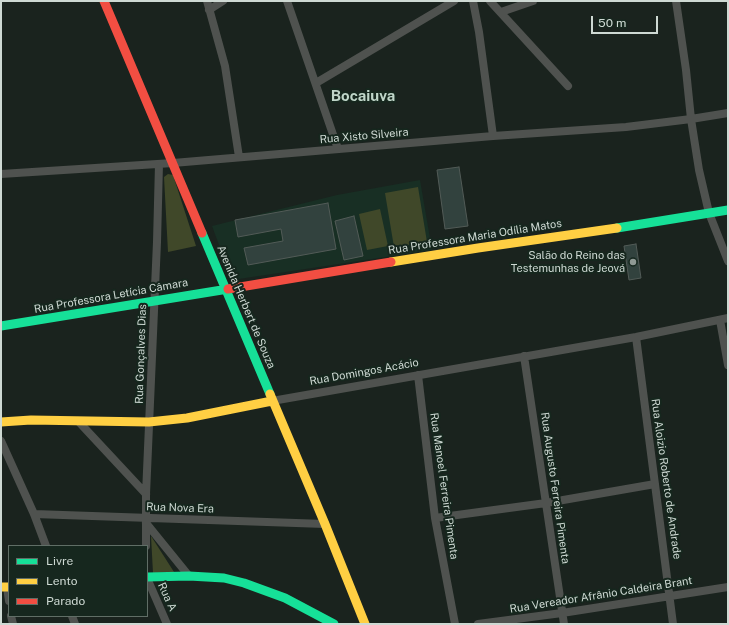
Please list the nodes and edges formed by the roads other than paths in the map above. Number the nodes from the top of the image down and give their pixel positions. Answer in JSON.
{"nodes":[{"id":1,"x":104,"y":1,"type":"edge"},
{"id":2,"x":207,"y":1,"type":"edge"},
{"id":3,"x":223,"y":1,"type":"edge"},
{"id":4,"x":287,"y":1,"type":"edge"},
{"id":5,"x":454,"y":1,"type":"edge"},
{"id":6,"x":473,"y":1,"type":"edge"},
{"id":7,"x":490,"y":1,"type":"edge"},
{"id":8,"x":533,"y":1,"type":"edge"},
{"id":9,"x":676,"y":1,"type":"edge"},
{"id":10,"x":209,"y":10,"type":"junction"},
{"id":11,"x":501,"y":12,"type":"junction"},
{"id":12,"x":316,"y":83,"type":"junction"},
{"id":13,"x":568,"y":86,"type":"dead end"},
{"id":14,"x":728,"y":113,"type":"edge"},
{"id":15,"x":691,"y":119,"type":"junction"},
{"id":16,"x":493,"y":136,"type":"junction"},
{"id":17,"x":338,"y":149,"type":"junction"},
{"id":18,"x":239,"y":156,"type":"junction"},
{"id":19,"x":173,"y":163,"type":"junction"},
{"id":20,"x":160,"y":164,"type":"junction"},
{"id":21,"x":1,"y":174,"type":"edge"},
{"id":22,"x":728,"y":210,"type":"edge"},
{"id":23,"x":709,"y":212,"type":"junction"},
{"id":24,"x":728,"y":260,"type":"edge"},
{"id":25,"x":225,"y":289,"type":"junction"},
{"id":26,"x":154,"y":301,"type":"junction"},
{"id":27,"x":724,"y":319,"type":"edge"},
{"id":28,"x":1,"y":326,"type":"edge"},
{"id":29,"x":636,"y":337,"type":"junction"},
{"id":30,"x":524,"y":356,"type":"junction"},
{"id":31,"x":728,"y":365,"type":"edge"},
{"id":32,"x":418,"y":375,"type":"junction"},
{"id":33,"x":272,"y":401,"type":"junction"},
{"id":34,"x":78,"y":421,"type":"junction"},
{"id":35,"x":1,"y":422,"type":"edge"},
{"id":36,"x":149,"y":422,"type":"junction"},
{"id":37,"x":1,"y":441,"type":"edge"},
{"id":38,"x":655,"y":484,"type":"junction"},
{"id":39,"x":146,"y":494,"type":"junction"},
{"id":40,"x":546,"y":503,"type":"junction"},
{"id":41,"x":34,"y":514,"type":"junction"},
{"id":42,"x":435,"y":518,"type":"junction"},
{"id":43,"x":146,"y":520,"type":"junction"},
{"id":44,"x":325,"y":524,"type":"junction"},
{"id":45,"x":46,"y":545,"type":"edge"},
{"id":46,"x":146,"y":545,"type":"edge"},
{"id":47,"x":189,"y":576,"type":"junction"},
{"id":48,"x":148,"y":578,"type":"edge"},
{"id":49,"x":148,"y":580,"type":"edge"},
{"id":50,"x":728,"y":587,"type":"edge"},
{"id":51,"x":670,"y":595,"type":"junction"},
{"id":52,"x":562,"y":613,"type":"junction"},
{"id":53,"x":167,"y":624,"type":"edge"},
{"id":54,"x":334,"y":624,"type":"edge"},
{"id":55,"x":365,"y":624,"type":"edge"},
{"id":56,"x":455,"y":624,"type":"edge"},
{"id":57,"x":478,"y":624,"type":"edge"},
{"id":58,"x":564,"y":624,"type":"edge"},
{"id":59,"x":673,"y":624,"type":"edge"}],
"edges":[{"from":1,"to":19,"type":"street","name":"Avenida Herbert de Souza"},
{"from":2,"to":10,"type":"street"},
{"from":3,"to":10,"type":"street"},
{"from":4,"to":12,"type":"street"},
{"from":5,"to":12,"type":"street"},
{"from":6,"to":16,"type":"street"},
{"from":7,"to":11,"type":"street"},
{"from":8,"to":11,"type":"street"},
{"from":9,"to":15,"type":"street"},
{"from":10,"to":18,"type":"street"},
{"from":11,"to":13,"type":"street"},
{"from":12,"to":17,"type":"street"},
{"from":14,"to":15,"type":"street","name":"Rua Xisto Silveira"},
{"from":15,"to":16,"type":"street","name":"Rua Xisto Silveira"},
{"from":15,"to":23,"type":"street"},
{"from":16,"to":17,"type":"street","name":"Rua Xisto Silveira"},
{"from":17,"to":18,"type":"street","name":"Rua Xisto Silveira"},
{"from":18,"to":19,"type":"street","name":"Rua Xisto Silveira"},
{"from":19,"to":20,"type":"street","name":"Rua Xisto Silveira"},
{"from":19,"to":25,"type":"street","name":"Avenida Herbert de Souza"},
{"from":20,"to":21,"type":"street","name":"Rua Xisto Silveira"},
{"from":20,"to":26,"type":"street","name":"Rua Gonçalves Dias"},
{"from":22,"to":23,"type":"street","name":"Rua Professora Maria Odília Matos"},
{"from":23,"to":24,"type":"street"},
{"from":23,"to":25,"type":"street","name":"Rua Professora Maria Odília Matos"},
{"from":25,"to":26,"type":"street","name":"Rua Professora Letícia Câmara"},
{"from":25,"to":33,"type":"street","name":"Avenida Herbert de Souza"},
{"from":26,"to":28,"type":"street","name":"Rua Professora Letícia Câmara"},
{"from":26,"to":36,"type":"street","name":"Rua Gonçalves Dias"},
{"from":27,"to":29,"type":"street","name":"Rua Domingos Acácio"},
{"from":27,"to":31,"type":"street"},
{"from":29,"to":30,"type":"street","name":"Rua Domingos Acácio"},
{"from":29,"to":38,"type":"street","name":"Rua Aloizio Roberto de Andrade"},
{"from":30,"to":32,"type":"street","name":"Rua Domingos Acácio"},
{"from":30,"to":40,"type":"street","name":"Rua Augusto Ferreira Pimenta"},
{"from":32,"to":33,"type":"street","name":"Rua Domingos Acácio"},
{"from":32,"to":42,"type":"street","name":"Rua Manoel Ferreira Pimenta"},
{"from":33,"to":36,"type":"street","name":"Rua Domingos Acácio"},
{"from":33,"to":44,"type":"street","name":"Avenida Herbert de Souza"},
{"from":34,"to":35,"type":"street","name":"Rua Domingos Acácio"},
{"from":34,"to":36,"type":"street","name":"Rua Domingos Acácio"},
{"from":34,"to":39,"type":"street"},
{"from":36,"to":39,"type":"street","name":"Rua Gonçalves Dias"},
{"from":37,"to":41,"type":"street"},
{"from":38,"to":40,"type":"street"},
{"from":38,"to":51,"type":"street","name":"Rua Aloizio Roberto de Andrade"},
{"from":39,"to":43,"type":"street","name":"Rua Gonçalves Dias"},
{"from":40,"to":42,"type":"street"},
{"from":40,"to":52,"type":"street","name":"Rua Augusto Ferreira Pimenta"},
{"from":41,"to":43,"type":"street","name":"Rua Nova Era"},
{"from":41,"to":45,"type":"street"},
{"from":42,"to":56,"type":"street","name":"Rua Manoel Ferreira Pimenta"},
{"from":43,"to":44,"type":"street","name":"Rua Nova Era"},
{"from":43,"to":46,"type":"street","name":"Rua Gonçalves Dias"},
{"from":43,"to":47,"type":"street"},
{"from":44,"to":55,"type":"street","name":"Avenida Herbert de Souza"},
{"from":47,"to":48,"type":"street"},
{"from":47,"to":54,"type":"street"},
{"from":49,"to":53,"type":"street","name":"Rua A"},
{"from":50,"to":51,"type":"street","name":"Rua Vereador Afrânio Caldeira Brant"},
{"from":51,"to":52,"type":"street","name":"Rua Vereador Afrânio Caldeira Brant"},
{"from":51,"to":59,"type":"street","name":"Rua Aloizio Roberto de Andrade"},
{"from":52,"to":57,"type":"street","name":"Rua Vereador Afrânio Caldeira Brant"},
{"from":52,"to":58,"type":"street","name":"Rua Augusto Ferreira Pimenta"}]}
